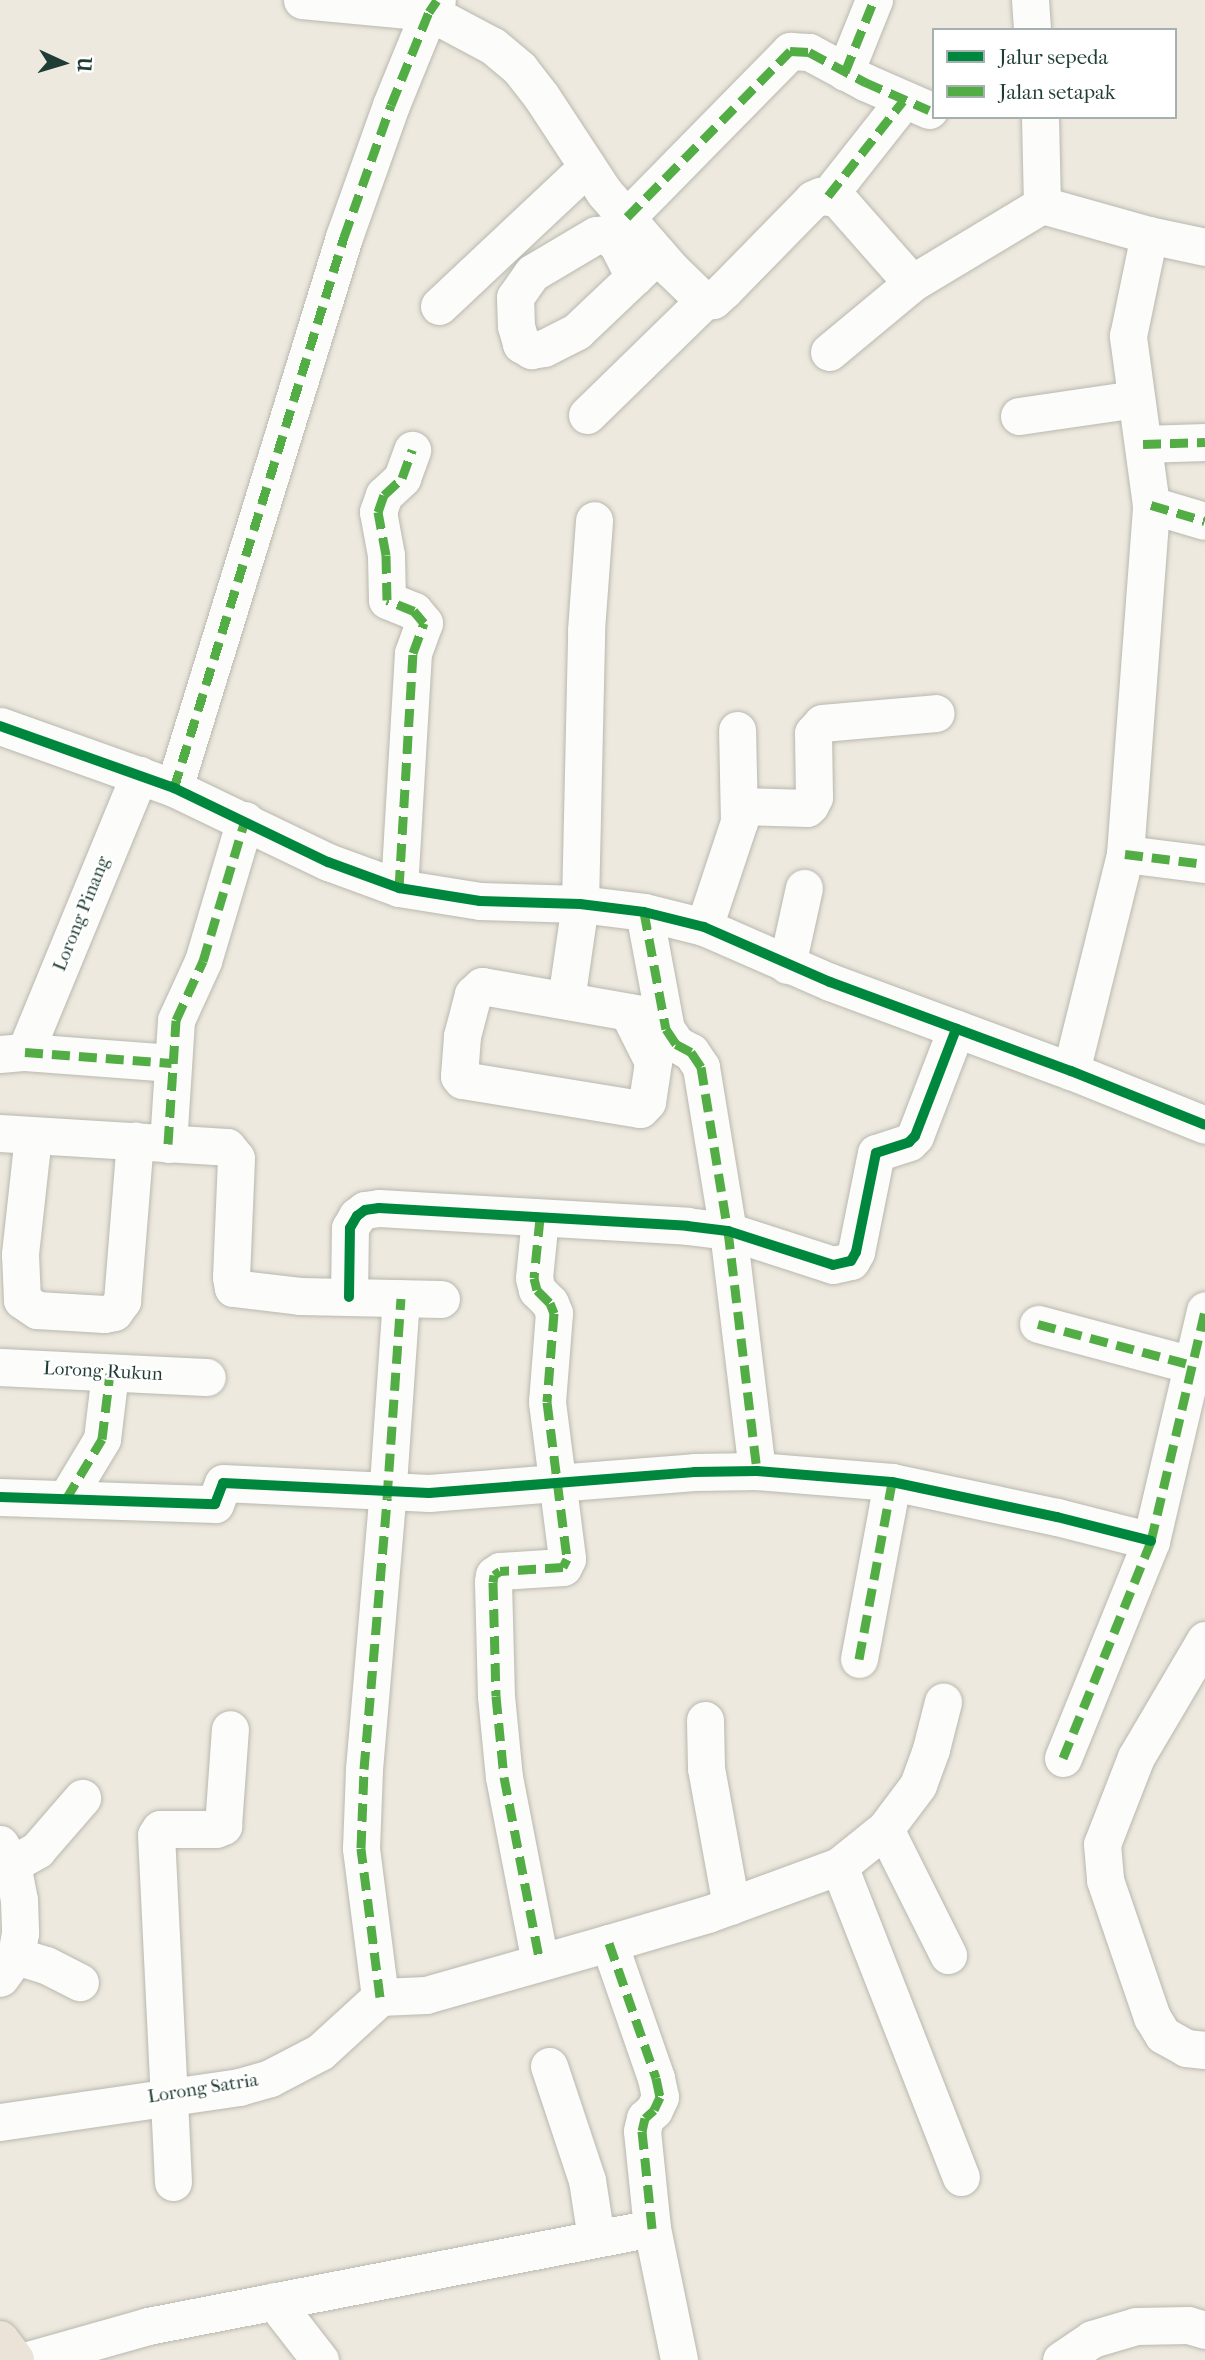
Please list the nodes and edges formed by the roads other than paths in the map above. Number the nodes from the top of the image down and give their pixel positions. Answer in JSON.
{"nodes":[{"id":1,"x":302,"y":0,"type":"edge"},
{"id":2,"x":874,"y":0,"type":"edge"},
{"id":3,"x":1030,"y":0,"type":"edge"},
{"id":4,"x":433,"y":6,"type":"edge"},
{"id":5,"x":1032,"y":28,"type":"edge"},
{"id":6,"x":845,"y":72,"type":"junction"},
{"id":7,"x":1041,"y":119,"type":"edge"},
{"id":8,"x":587,"y":167,"type":"junction"},
{"id":9,"x":828,"y":196,"type":"junction"},
{"id":10,"x":1042,"y":205,"type":"junction"},
{"id":11,"x":627,"y":217,"type":"junction"},
{"id":12,"x":1149,"y":236,"type":"junction"},
{"id":13,"x":1205,"y":247,"type":"edge"},
{"id":14,"x":912,"y":283,"type":"junction"},
{"id":15,"x":704,"y":301,"type":"junction"},
{"id":16,"x":439,"y":306,"type":"dead end"},
{"id":17,"x":829,"y":352,"type":"dead end"},
{"id":18,"x":1135,"y":400,"type":"junction"},
{"id":19,"x":587,"y":415,"type":"dead end"},
{"id":20,"x":1019,"y":416,"type":"dead end"},
{"id":21,"x":1205,"y":442,"type":"edge"},
{"id":22,"x":1143,"y":444,"type":"junction"},
{"id":23,"x":412,"y":450,"type":"dead end"},
{"id":24,"x":1151,"y":505,"type":"junction"},
{"id":25,"x":594,"y":520,"type":"dead end"},
{"id":26,"x":1205,"y":520,"type":"edge"},
{"id":27,"x":936,"y":713,"type":"dead end"},
{"id":28,"x":0,"y":726,"type":"edge"},
{"id":29,"x":737,"y":730,"type":"dead end"},
{"id":30,"x":139,"y":775,"type":"junction"},
{"id":31,"x":174,"y":788,"type":"junction"},
{"id":32,"x":741,"y":806,"type":"junction"},
{"id":33,"x":245,"y":820,"type":"junction"},
{"id":34,"x":1125,"y":854,"type":"junction"},
{"id":35,"x":1205,"y":864,"type":"edge"},
{"id":36,"x":399,"y":888,"type":"junction"},
{"id":37,"x":804,"y":888,"type":"dead end"},
{"id":38,"x":580,"y":904,"type":"junction"},
{"id":39,"x":643,"y":912,"type":"junction"},
{"id":40,"x":704,"y":927,"type":"junction"},
{"id":41,"x":788,"y":965,"type":"junction"},
{"id":42,"x":566,"y":1000,"type":"junction"},
{"id":43,"x":956,"y":1029,"type":"junction"},
{"id":44,"x":12,"y":1053,"type":"edge"},
{"id":45,"x":172,"y":1063,"type":"junction"},
{"id":46,"x":1071,"y":1072,"type":"junction"},
{"id":47,"x":1205,"y":1125,"type":"edge"},
{"id":48,"x":17,"y":1135,"type":"edge"},
{"id":49,"x":152,"y":1142,"type":"junction"},
{"id":50,"x":540,"y":1218,"type":"junction"},
{"id":51,"x":728,"y":1231,"type":"junction"},
{"id":52,"x":10,"y":1254,"type":"edge"},
{"id":53,"x":349,"y":1297,"type":"junction"},
{"id":54,"x":401,"y":1298,"type":"junction"},
{"id":55,"x":441,"y":1299,"type":"dead end"},
{"id":56,"x":1205,"y":1310,"type":"edge"},
{"id":57,"x":1038,"y":1324,"type":"dead end"},
{"id":58,"x":1192,"y":1365,"type":"junction"},
{"id":59,"x":0,"y":1367,"type":"edge"},
{"id":60,"x":110,"y":1373,"type":"junction"},
{"id":61,"x":207,"y":1377,"type":"dead end"},
{"id":62,"x":757,"y":1471,"type":"junction"},
{"id":63,"x":555,"y":1481,"type":"junction"},
{"id":64,"x":892,"y":1482,"type":"junction"},
{"id":65,"x":388,"y":1490,"type":"junction"},
{"id":66,"x":0,"y":1497,"type":"edge"},
{"id":67,"x":66,"y":1499,"type":"junction"},
{"id":68,"x":1151,"y":1541,"type":"junction"},
{"id":69,"x":1205,"y":1640,"type":"edge"},
{"id":70,"x":859,"y":1659,"type":"dead end"},
{"id":71,"x":943,"y":1702,"type":"dead end"},
{"id":72,"x":705,"y":1720,"type":"dead end"},
{"id":73,"x":230,"y":1729,"type":"dead end"},
{"id":74,"x":1063,"y":1758,"type":"dead end"},
{"id":75,"x":82,"y":1798,"type":"dead end"},
{"id":76,"x":885,"y":1829,"type":"junction"},
{"id":77,"x":6,"y":1854,"type":"edge"},
{"id":78,"x":839,"y":1866,"type":"junction"},
{"id":79,"x":731,"y":1906,"type":"junction"},
{"id":80,"x":609,"y":1943,"type":"junction"},
{"id":81,"x":948,"y":1955,"type":"dead end"},
{"id":82,"x":540,"y":1962,"type":"junction"},
{"id":83,"x":8,"y":1967,"type":"edge"},
{"id":84,"x":80,"y":1982,"type":"dead end"},
{"id":85,"x":380,"y":1997,"type":"junction"},
{"id":86,"x":1205,"y":2050,"type":"edge"},
{"id":87,"x":549,"y":2066,"type":"dead end"},
{"id":88,"x":168,"y":2095,"type":"junction"},
{"id":89,"x":0,"y":2122,"type":"edge"},
{"id":90,"x":961,"y":2177,"type":"dead end"},
{"id":91,"x":173,"y":2182,"type":"dead end"},
{"id":92,"x":653,"y":2228,"type":"junction"},
{"id":93,"x":596,"y":2238,"type":"junction"},
{"id":94,"x":274,"y":2301,"type":"junction"},
{"id":95,"x":1205,"y":2330,"type":"edge"},
{"id":96,"x":0,"y":2340,"type":"edge"},
{"id":97,"x":15,"y":2360,"type":"edge"},
{"id":98,"x":28,"y":2360,"type":"edge"},
{"id":99,"x":320,"y":2360,"type":"edge"},
{"id":100,"x":679,"y":2360,"type":"edge"},
{"id":101,"x":1061,"y":2360,"type":"edge"}],
"edges":[{"from":1,"to":4,"type":"street"},
{"from":2,"to":6,"type":"street"},
{"from":3,"to":5,"type":"street"},
{"from":4,"to":8,"type":"street"},
{"from":4,"to":31,"type":"street"},
{"from":6,"to":9,"type":"street"},
{"from":6,"to":11,"type":"street"},
{"from":7,"to":10,"type":"street"},
{"from":8,"to":11,"type":"street"},
{"from":8,"to":16,"type":"street"},
{"from":9,"to":14,"type":"street"},
{"from":9,"to":15,"type":"street"},
{"from":10,"to":12,"type":"street"},
{"from":10,"to":14,"type":"street"},
{"from":11,"to":15,"type":"street"},
{"from":12,"to":13,"type":"street"},
{"from":12,"to":18,"type":"street"},
{"from":14,"to":17,"type":"street"},
{"from":15,"to":19,"type":"street"},
{"from":18,"to":20,"type":"street"},
{"from":18,"to":22,"type":"street"},
{"from":21,"to":22,"type":"street"},
{"from":22,"to":24,"type":"street"},
{"from":23,"to":36,"type":"street"},
{"from":24,"to":26,"type":"street"},
{"from":24,"to":34,"type":"street"},
{"from":25,"to":38,"type":"street"},
{"from":27,"to":32,"type":"street"},
{"from":28,"to":30,"type":"street"},
{"from":29,"to":32,"type":"street"},
{"from":30,"to":31,"type":"street"},
{"from":30,"to":44,"type":"street","name":"Lorong Pinang"},
{"from":31,"to":33,"type":"street"},
{"from":32,"to":40,"type":"street"},
{"from":33,"to":36,"type":"street"},
{"from":33,"to":45,"type":"street"},
{"from":34,"to":35,"type":"street"},
{"from":34,"to":46,"type":"street"},
{"from":36,"to":38,"type":"street"},
{"from":37,"to":41,"type":"street"},
{"from":38,"to":39,"type":"street"},
{"from":38,"to":42,"type":"street"},
{"from":39,"to":40,"type":"street"},
{"from":39,"to":51,"type":"street"},
{"from":40,"to":41,"type":"street"},
{"from":41,"to":43,"type":"street"},
{"from":42,"to":42,"type":"street"},
{"from":43,"to":46,"type":"street"},
{"from":43,"to":51,"type":"street"},
{"from":44,"to":45,"type":"street","name":"Lorong Pinang"},
{"from":45,"to":49,"type":"street"},
{"from":46,"to":47,"type":"street"},
{"from":48,"to":49,"type":"street"},
{"from":48,"to":52,"type":"street"},
{"from":49,"to":52,"type":"street"},
{"from":49,"to":53,"type":"street"},
{"from":50,"to":51,"type":"street"},
{"from":50,"to":53,"type":"street"},
{"from":50,"to":63,"type":"street"},
{"from":51,"to":62,"type":"street"},
{"from":53,"to":54,"type":"street"},
{"from":54,"to":55,"type":"street"},
{"from":54,"to":65,"type":"street"},
{"from":56,"to":58,"type":"street"},
{"from":57,"to":58,"type":"street"},
{"from":58,"to":68,"type":"street"},
{"from":59,"to":60,"type":"street","name":"Lorong Rukun"},
{"from":60,"to":61,"type":"street","name":"Lorong Rukun"},
{"from":60,"to":67,"type":"street"},
{"from":62,"to":63,"type":"street"},
{"from":62,"to":64,"type":"street"},
{"from":63,"to":65,"type":"street"},
{"from":63,"to":82,"type":"street"},
{"from":64,"to":68,"type":"street"},
{"from":64,"to":70,"type":"street"},
{"from":65,"to":67,"type":"street"},
{"from":65,"to":85,"type":"street"},
{"from":66,"to":67,"type":"street"},
{"from":68,"to":74,"type":"street"},
{"from":69,"to":86,"type":"street"},
{"from":71,"to":76,"type":"street"},
{"from":72,"to":79,"type":"street"},
{"from":73,"to":88,"type":"street"},
{"from":75,"to":77,"type":"street"},
{"from":76,"to":78,"type":"street"},
{"from":76,"to":81,"type":"street"},
{"from":77,"to":83,"type":"street"},
{"from":78,"to":79,"type":"street"},
{"from":78,"to":90,"type":"street"},
{"from":79,"to":80,"type":"street"},
{"from":80,"to":82,"type":"street"},
{"from":80,"to":92,"type":"street"},
{"from":82,"to":85,"type":"street"},
{"from":83,"to":84,"type":"street"},
{"from":85,"to":88,"type":"street","name":"Lorong Satria"},
{"from":87,"to":93,"type":"street"},
{"from":88,"to":89,"type":"street","name":"Lorong Satria"},
{"from":88,"to":91,"type":"street"},
{"from":92,"to":93,"type":"street"},
{"from":92,"to":100,"type":"street"},
{"from":93,"to":94,"type":"street"},
{"from":94,"to":98,"type":"street"},
{"from":94,"to":99,"type":"street"},
{"from":95,"to":101,"type":"street"},
{"from":96,"to":97,"type":"highway"}]}
